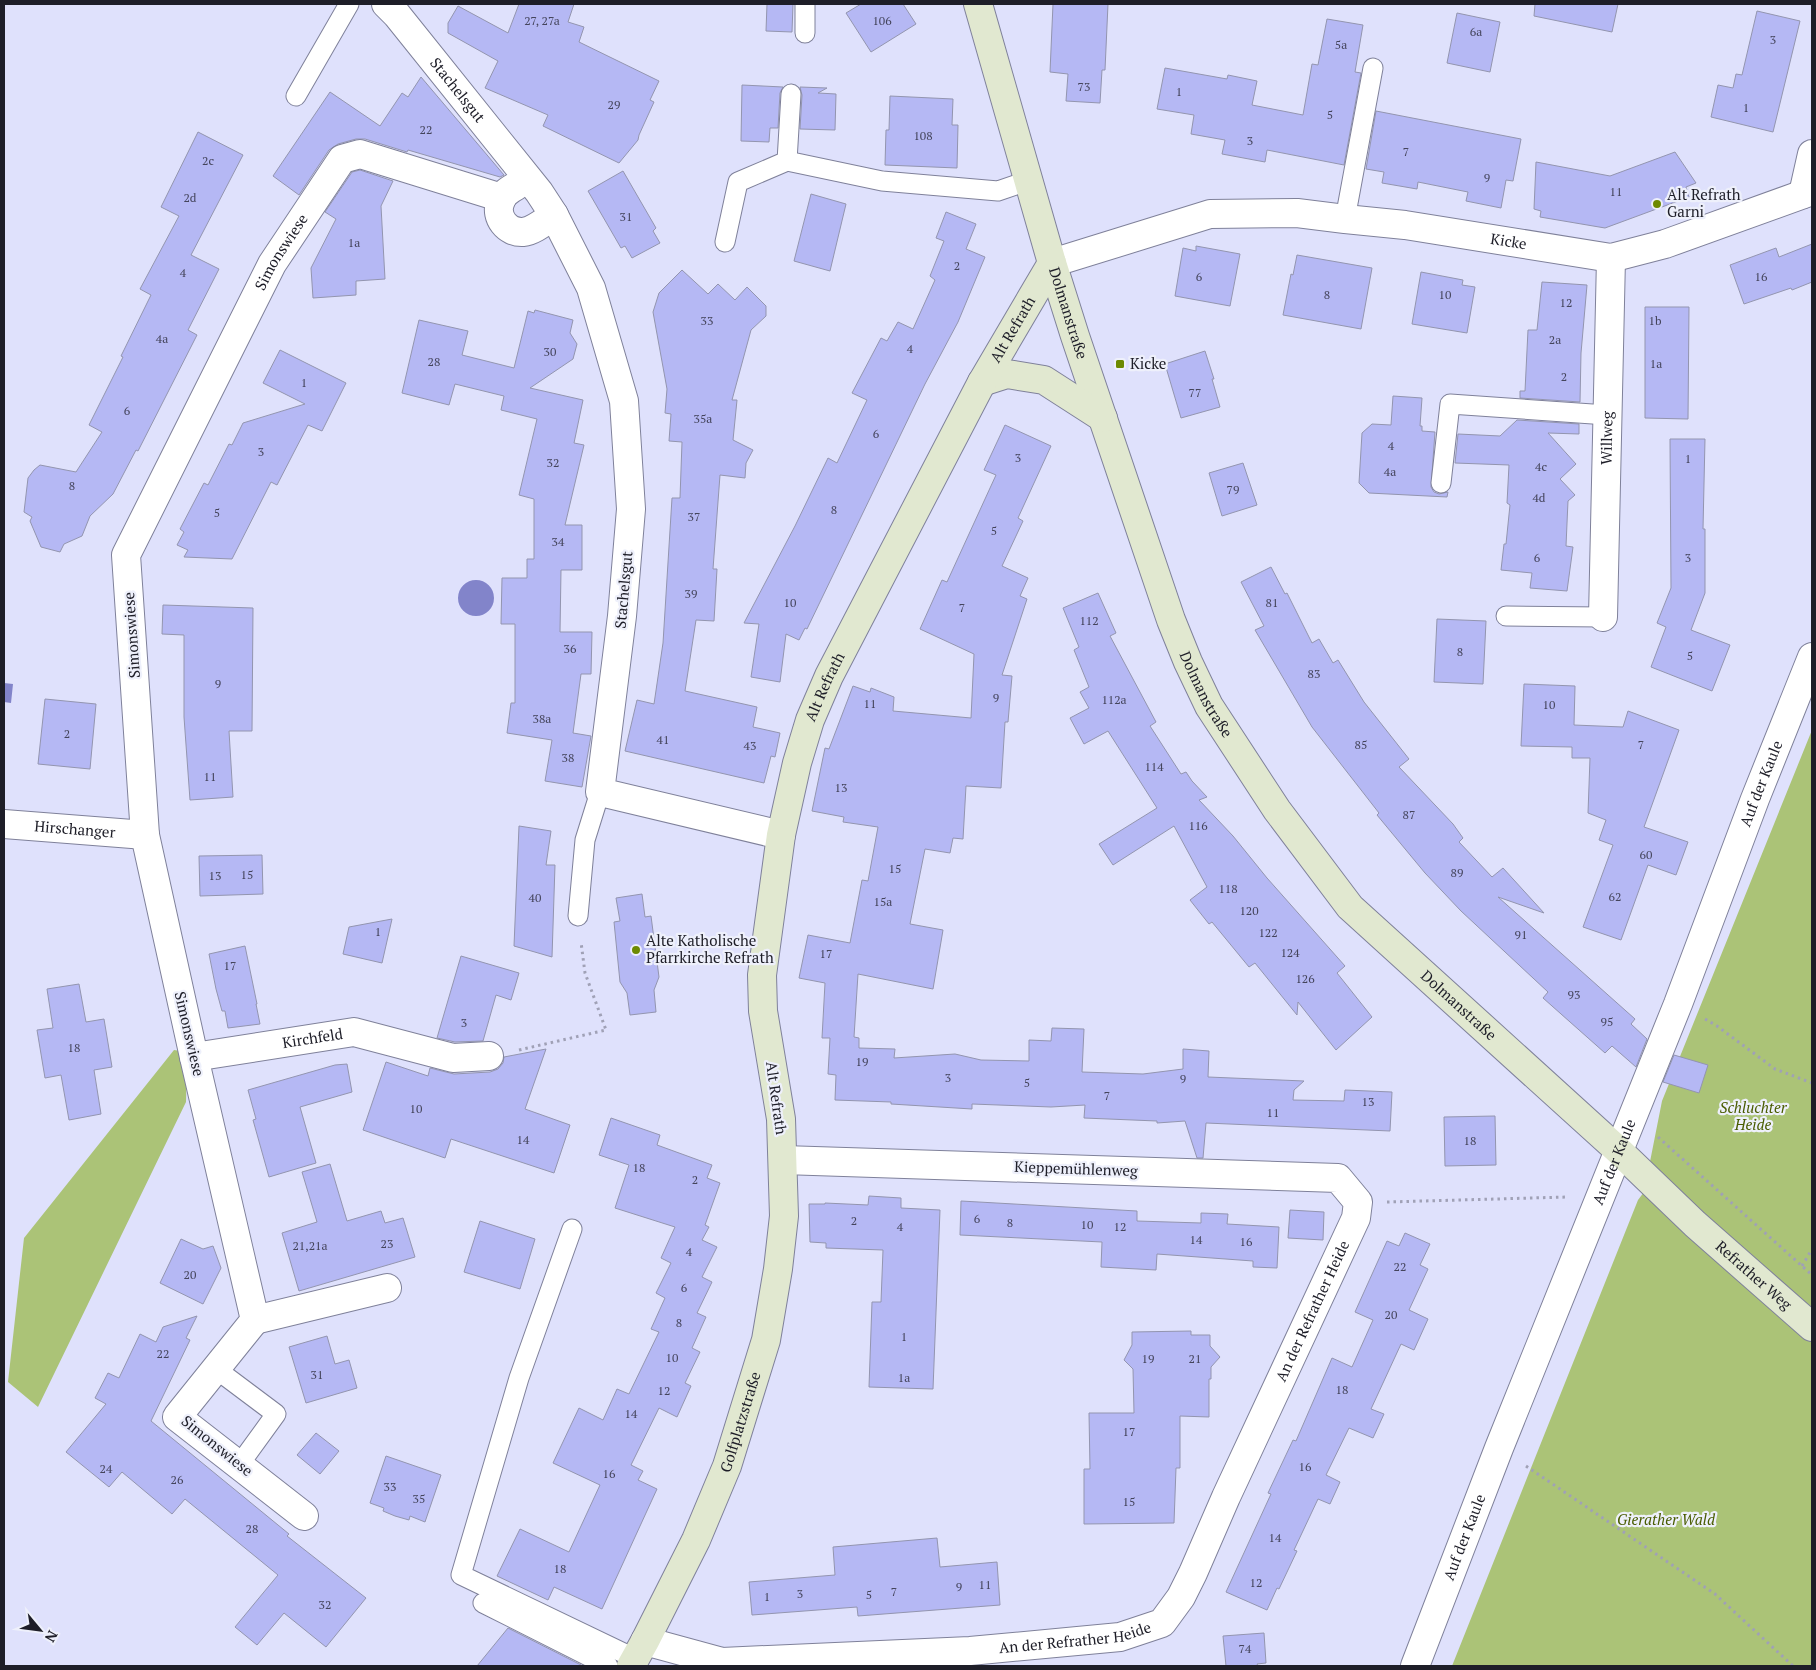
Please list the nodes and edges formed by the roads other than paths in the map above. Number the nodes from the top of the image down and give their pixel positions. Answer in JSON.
{"nodes":[{"id":1,"x":349,"y":4,"type":"edge"},
{"id":2,"x":386,"y":4,"type":"edge"},
{"id":3,"x":805,"y":4,"type":"edge"},
{"id":4,"x":978,"y":4,"type":"edge"},
{"id":5,"x":805,"y":33,"type":"dead end"},
{"id":6,"x":1374,"y":68,"type":"dead end"},
{"id":7,"x":791,"y":94,"type":"dead end"},
{"id":8,"x":296,"y":96,"type":"dead end"},
{"id":9,"x":1812,"y":154,"type":"edge"},
{"id":10,"x":787,"y":161,"type":"junction"},
{"id":11,"x":528,"y":179,"type":"junction"},
{"id":12,"x":1030,"y":180,"type":"junction"},
{"id":13,"x":1808,"y":192,"type":"edge"},
{"id":14,"x":502,"y":198,"type":"junction"},
{"id":15,"x":554,"y":215,"type":"junction"},
{"id":16,"x":1345,"y":218,"type":"junction"},
{"id":17,"x":725,"y":242,"type":"dead end"},
{"id":18,"x":1611,"y":258,"type":"junction"},
{"id":19,"x":1052,"y":263,"type":"junction"},
{"id":20,"x":982,"y":382,"type":"junction"},
{"id":21,"x":1607,"y":415,"type":"junction"},
{"id":22,"x":1103,"y":418,"type":"junction"},
{"id":23,"x":1440,"y":483,"type":"dead end"},
{"id":24,"x":1506,"y":616,"type":"dead end"},
{"id":25,"x":1603,"y":617,"type":"joint"},
{"id":26,"x":1812,"y":657,"type":"edge"},
{"id":27,"x":600,"y":792,"type":"junction"},
{"id":28,"x":4,"y":824,"type":"edge"},
{"id":29,"x":145,"y":835,"type":"junction"},
{"id":30,"x":781,"y":835,"type":"junction"},
{"id":31,"x":578,"y":916,"type":"road end"},
{"id":32,"x":489,"y":1056,"type":"road end"},
{"id":33,"x":194,"y":1057,"type":"junction"},
{"id":34,"x":1619,"y":1151,"type":"junction"},
{"id":35,"x":783,"y":1160,"type":"junction"},
{"id":36,"x":1358,"y":1202,"type":"joint"},
{"id":37,"x":1695,"y":1224,"type":"joint"},
{"id":38,"x":572,"y":1228,"type":"dead end"},
{"id":39,"x":387,"y":1288,"type":"dead end"},
{"id":40,"x":255,"y":1320,"type":"junction"},
{"id":41,"x":1812,"y":1327,"type":"edge"},
{"id":42,"x":216,"y":1369,"type":"junction"},
{"id":43,"x":239,"y":1465,"type":"junction"},
{"id":44,"x":304,"y":1516,"type":"dead end"},
{"id":45,"x":483,"y":1603,"type":"dead end"},
{"id":46,"x":637,"y":1655,"type":"edge"},
{"id":47,"x":608,"y":1666,"type":"edge"},
{"id":48,"x":1415,"y":1666,"type":"edge"}],
"edges":[{"from":1,"to":8,"type":"lane"},
{"from":2,"to":11,"type":"street","name":"Stachelsgut"},
{"from":3,"to":5,"type":"lane"},
{"from":4,"to":12,"type":"main road","name":"Dolmanstraße"},
{"from":6,"to":16,"type":"lane"},
{"from":7,"to":10,"type":"lane"},
{"from":9,"to":13,"type":"street"},
{"from":10,"to":12,"type":"lane"},
{"from":10,"to":17,"type":"lane"},
{"from":11,"to":14,"type":"street"},
{"from":11,"to":15,"type":"street","name":"Stachelsgut"},
{"from":12,"to":19,"type":"main road","name":"Dolmanstraße"},
{"from":13,"to":18,"type":"street","name":"Kicke"},
{"from":14,"to":15,"type":"street"},
{"from":14,"to":29,"type":"street","name":"Simonswiese"},
{"from":15,"to":27,"type":"street","name":"Stachelsgut"},
{"from":16,"to":18,"type":"street","name":"Kicke"},
{"from":16,"to":19,"type":"street","name":"Kicke"},
{"from":18,"to":21,"type":"street","name":"Willweg"},
{"from":19,"to":20,"type":"main road","name":"Alt Refrath"},
{"from":19,"to":22,"type":"main road","name":"Dolmanstraße"},
{"from":20,"to":22,"type":"main road"},
{"from":20,"to":30,"type":"main road","name":"Alt Refrath"},
{"from":21,"to":23,"type":"lane"},
{"from":21,"to":25,"type":"street","name":"Willweg"},
{"from":22,"to":34,"type":"main road","name":"Dolmanstraße"},
{"from":24,"to":25,"type":"lane"},
{"from":26,"to":34,"type":"street","name":"Auf der Kaule"},
{"from":27,"to":30,"type":"street"},
{"from":27,"to":31,"type":"lane"},
{"from":28,"to":29,"type":"street","name":"Hirschanger"},
{"from":29,"to":33,"type":"street","name":"Simonswiese"},
{"from":30,"to":35,"type":"main road","name":"Alt Refrath"},
{"from":32,"to":33,"type":"street","name":"Kirchfeld"},
{"from":33,"to":40,"type":"street","name":"Simonswiese"},
{"from":34,"to":37,"type":"main road","name":"Dolmanstraße"},
{"from":34,"to":48,"type":"street","name":"Auf der Kaule"},
{"from":35,"to":36,"type":"street","name":"Kieppemühlenweg"},
{"from":35,"to":46,"type":"main road","name":"Golfplatzstraße"},
{"from":36,"to":46,"type":"street","name":"An der Refrather Heide"},
{"from":37,"to":41,"type":"main road","name":"Refrather Weg"},
{"from":38,"to":46,"type":"lane"},
{"from":39,"to":40,"type":"street"},
{"from":40,"to":42,"type":"street","name":"Simonswiese"},
{"from":42,"to":43,"type":"lane"},
{"from":42,"to":43,"type":"street","name":"Simonswiese"},
{"from":43,"to":44,"type":"street","name":"Simonswiese"},
{"from":45,"to":47,"type":"lane"}]}
